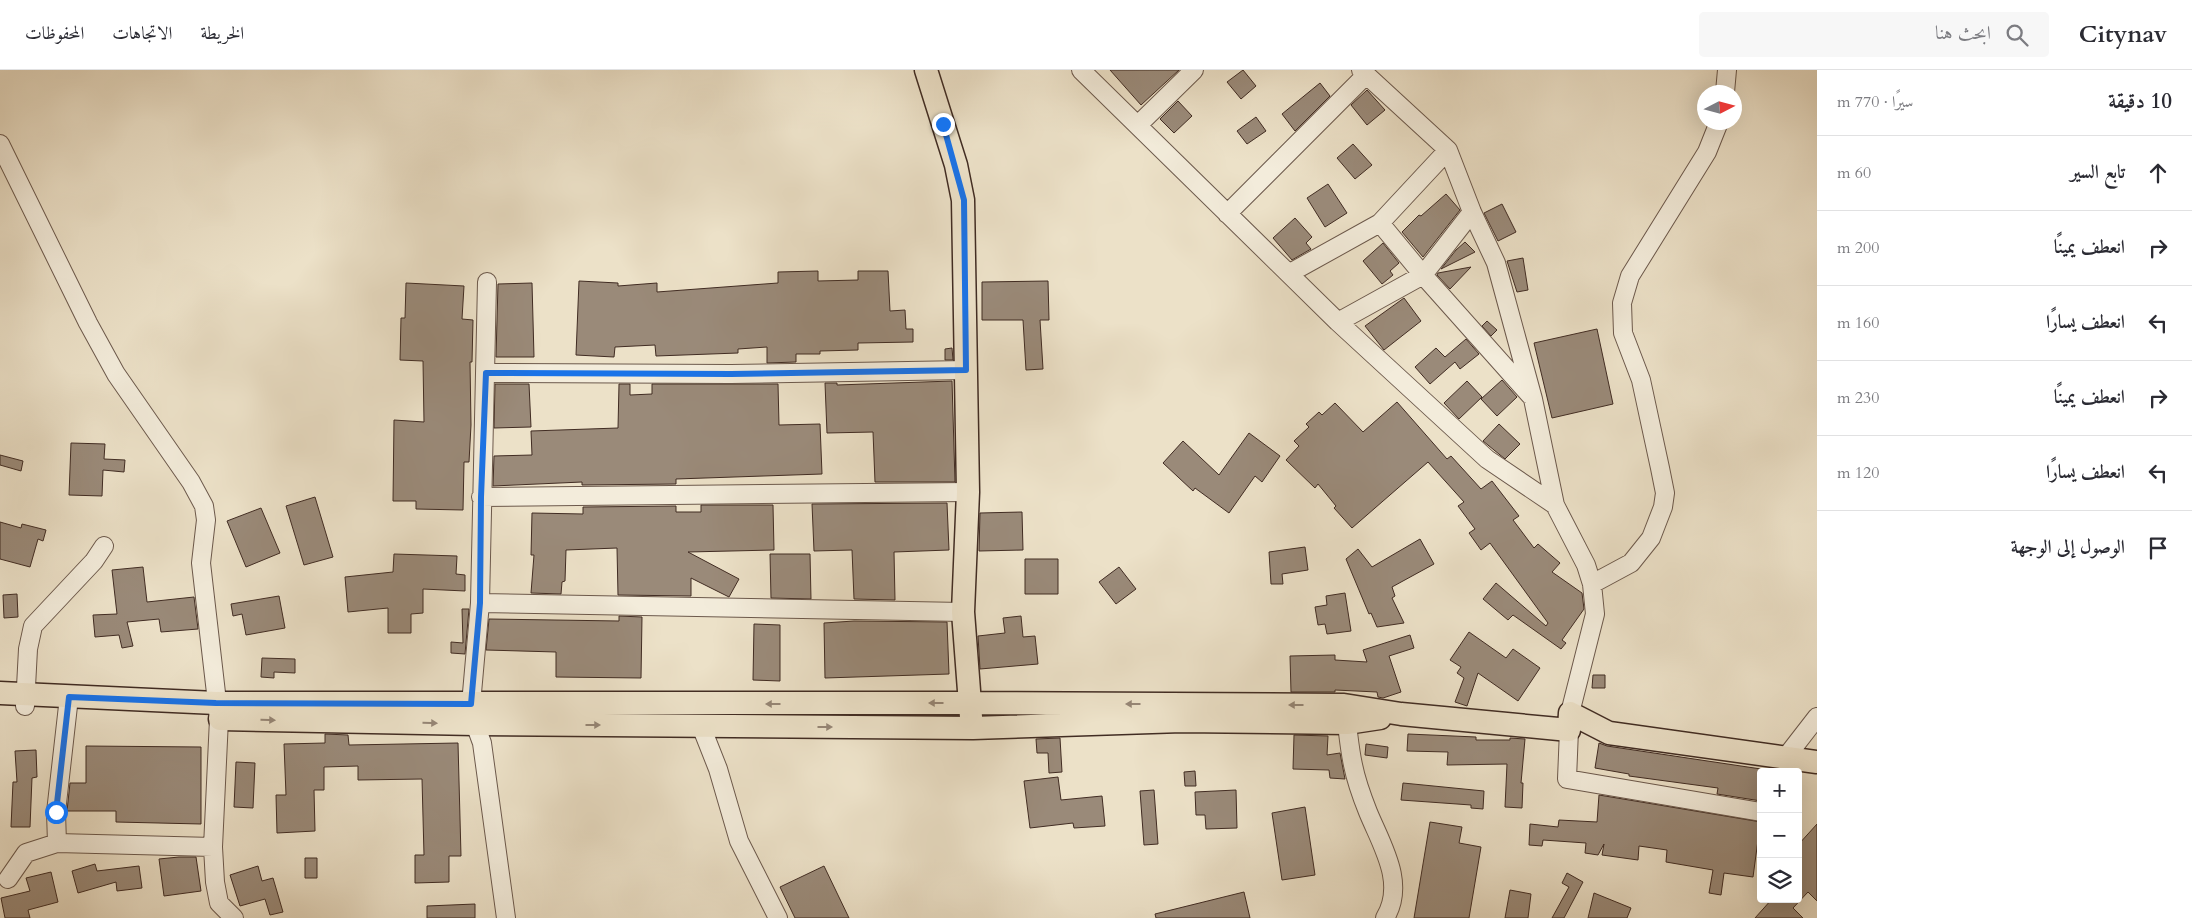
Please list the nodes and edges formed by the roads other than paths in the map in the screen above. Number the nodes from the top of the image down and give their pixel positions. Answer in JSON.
{"nodes":[{"id":1,"x":926,"y":70,"type":"edge"},
{"id":2,"x":1081,"y":70,"type":"edge"},
{"id":3,"x":1194,"y":70,"type":"edge"},
{"id":4,"x":1727,"y":70,"type":"edge"},
{"id":5,"x":1364,"y":73,"type":"edge"},
{"id":6,"x":1726,"y":85,"type":"edge"},
{"id":7,"x":1139,"y":124,"type":"junction"},
{"id":8,"x":1716,"y":130,"type":"edge"},
{"id":9,"x":0,"y":144,"type":"edge"},
{"id":10,"x":1448,"y":150,"type":"junction"},
{"id":11,"x":1472,"y":212,"type":"junction"},
{"id":12,"x":1227,"y":214,"type":"junction"},
{"id":13,"x":1380,"y":223,"type":"junction"},
{"id":14,"x":1290,"y":273,"type":"junction"},
{"id":15,"x":1423,"y":275,"type":"junction"},
{"id":16,"x":487,"y":282,"type":"dead end"},
{"id":17,"x":1338,"y":322,"type":"junction"},
{"id":18,"x":966,"y":370,"type":"junction"},
{"id":19,"x":486,"y":373,"type":"junction"},
{"id":20,"x":1533,"y":399,"type":"junction"},
{"id":21,"x":968,"y":492,"type":"junction"},
{"id":22,"x":481,"y":497,"type":"junction"},
{"id":23,"x":1556,"y":505,"type":"junction"},
{"id":24,"x":104,"y":546,"type":"dead end"},
{"id":25,"x":1592,"y":584,"type":"junction"},
{"id":26,"x":480,"y":603,"type":"junction"},
{"id":27,"x":963,"y":612,"type":"junction"},
{"id":28,"x":0,"y":693,"type":"edge"},
{"id":29,"x":25,"y":700,"type":"junction"},
{"id":30,"x":68,"y":703,"type":"junction"},
{"id":31,"x":968,"y":703,"type":"junction"},
{"id":32,"x":698,"y":704,"type":"junction"},
{"id":33,"x":0,"y":705,"type":"edge"},
{"id":34,"x":218,"y":711,"type":"junction"},
{"id":35,"x":1182,"y":713,"type":"junction"},
{"id":36,"x":473,"y":714,"type":"junction"},
{"id":37,"x":1346,"y":714,"type":"junction"},
{"id":38,"x":1817,"y":717,"type":"edge"},
{"id":39,"x":1569,"y":721,"type":"junction"},
{"id":40,"x":701,"y":726,"type":"junction"},
{"id":41,"x":973,"y":728,"type":"junction"},
{"id":42,"x":1798,"y":761,"type":"edge"},
{"id":43,"x":1817,"y":779,"type":"edge"},
{"id":44,"x":1757,"y":811,"type":"edge"},
{"id":45,"x":57,"y":842,"type":"junction"},
{"id":46,"x":213,"y":847,"type":"junction"},
{"id":47,"x":8,"y":879,"type":"dead end"},
{"id":48,"x":234,"y":918,"type":"edge"},
{"id":49,"x":506,"y":918,"type":"edge"},
{"id":50,"x":778,"y":918,"type":"edge"},
{"id":51,"x":1385,"y":918,"type":"edge"}],
"edges":[{"from":1,"to":18,"type":"main road"},
{"from":2,"to":7,"type":"street"},
{"from":3,"to":7,"type":"street"},
{"from":4,"to":6,"type":"street"},
{"from":5,"to":10,"type":"street"},
{"from":5,"to":12,"type":"street"},
{"from":7,"to":12,"type":"street"},
{"from":8,"to":25,"type":"street"},
{"from":9,"to":34,"type":"street"},
{"from":10,"to":11,"type":"street"},
{"from":10,"to":13,"type":"street"},
{"from":11,"to":15,"type":"street"},
{"from":11,"to":20,"type":"street"},
{"from":12,"to":14,"type":"street"},
{"from":13,"to":14,"type":"street"},
{"from":13,"to":15,"type":"street"},
{"from":14,"to":17,"type":"street"},
{"from":15,"to":17,"type":"street"},
{"from":15,"to":20,"type":"street"},
{"from":16,"to":19,"type":"street"},
{"from":17,"to":23,"type":"street"},
{"from":18,"to":19,"type":"street"},
{"from":18,"to":21,"type":"main road"},
{"from":19,"to":22,"type":"street"},
{"from":20,"to":23,"type":"street"},
{"from":21,"to":22,"type":"street"},
{"from":21,"to":27,"type":"main road"},
{"from":22,"to":26,"type":"street"},
{"from":23,"to":25,"type":"street"},
{"from":24,"to":29,"type":"street"},
{"from":25,"to":39,"type":"street"},
{"from":26,"to":27,"type":"street"},
{"from":26,"to":36,"type":"street"},
{"from":27,"to":31,"type":"main road"},
{"from":28,"to":29,"type":"main road"},
{"from":29,"to":30,"type":"main road"},
{"from":29,"to":33,"type":"main road"},
{"from":30,"to":34,"type":"main road"},
{"from":30,"to":45,"type":"street"},
{"from":31,"to":32,"type":"main road","one_way":true},
{"from":35,"to":31,"type":"main road","one_way":true},
{"from":31,"to":41,"type":"main road"},
{"from":32,"to":36,"type":"main road"},
{"from":32,"to":40,"type":"main road"},
{"from":34,"to":36,"type":"main road"},
{"from":34,"to":46,"type":"street"},
{"from":35,"to":37,"type":"main road"},
{"from":35,"to":41,"type":"main road"},
{"from":36,"to":40,"type":"main road","one_way":true},
{"from":36,"to":49,"type":"street"},
{"from":37,"to":39,"type":"main road"},
{"from":37,"to":51,"type":"street"},
{"from":38,"to":42,"type":"street"},
{"from":39,"to":42,"type":"main road"},
{"from":39,"to":44,"type":"street"},
{"from":40,"to":41,"type":"main road","one_way":true},
{"from":40,"to":50,"type":"street"},
{"from":42,"to":43,"type":"main road"},
{"from":45,"to":46,"type":"street"},
{"from":45,"to":47,"type":"street"},
{"from":46,"to":48,"type":"street"}]}
